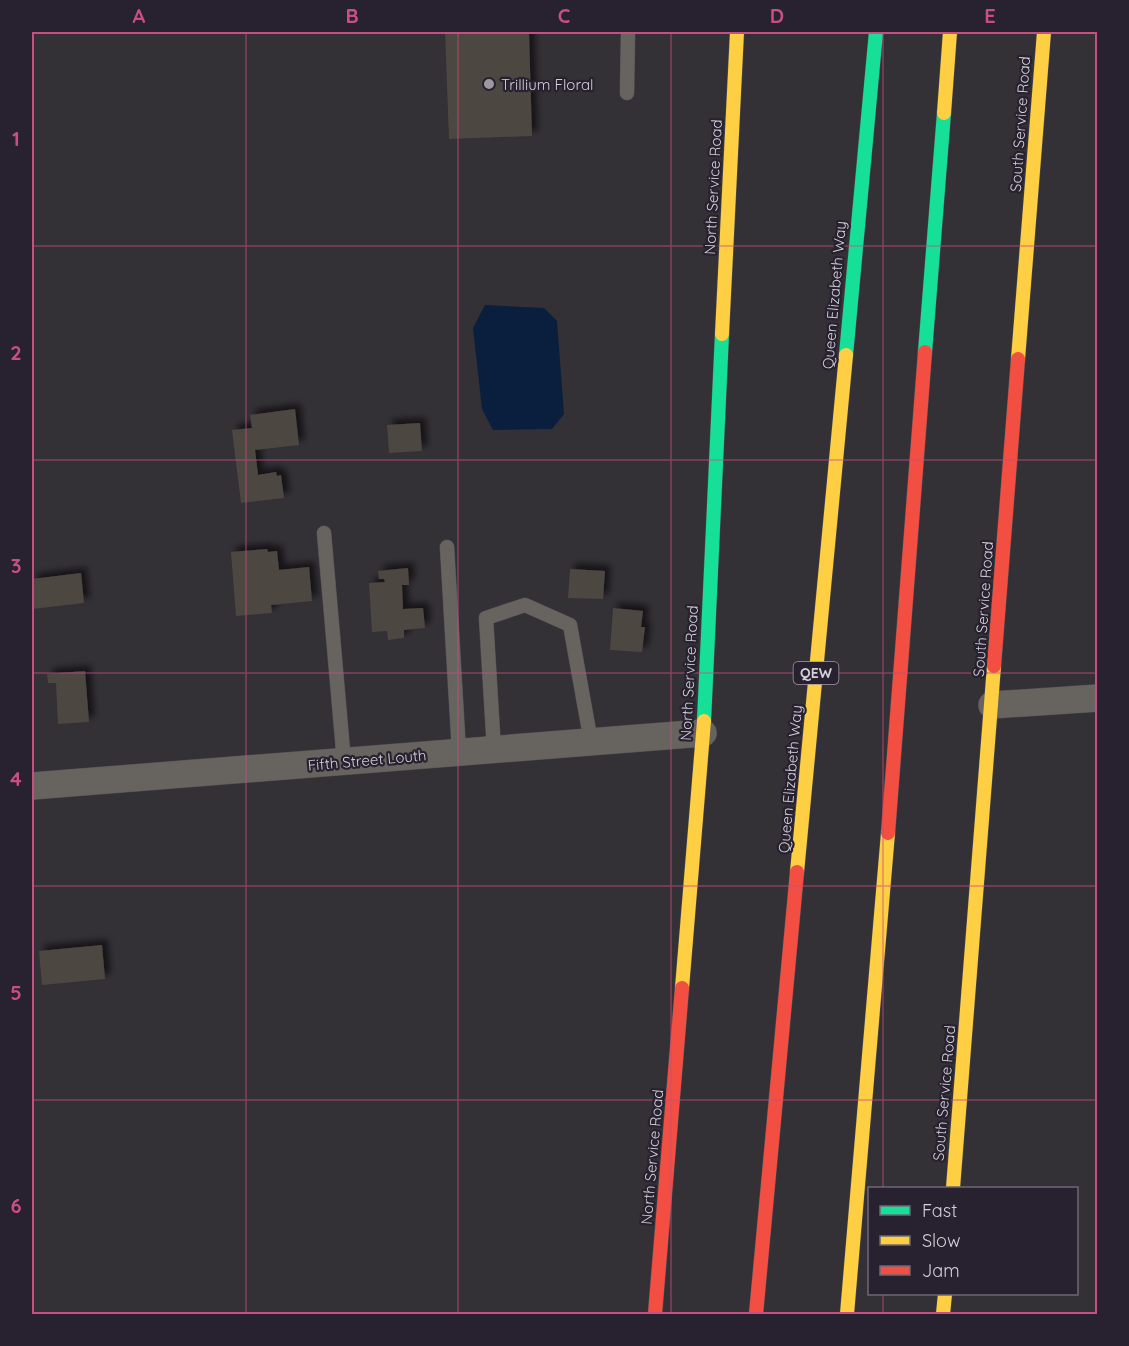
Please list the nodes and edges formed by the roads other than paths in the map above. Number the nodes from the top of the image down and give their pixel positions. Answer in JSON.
{"nodes":[{"id":1,"x":628,"y":32,"type":"edge"},
{"id":2,"x":737,"y":32,"type":"edge"},
{"id":3,"x":876,"y":32,"type":"edge"},
{"id":4,"x":950,"y":32,"type":"edge"},
{"id":5,"x":1044,"y":32,"type":"edge"},
{"id":6,"x":627,"y":93,"type":"dead end"},
{"id":7,"x":324,"y":533,"type":"dead end"},
{"id":8,"x":447,"y":547,"type":"dead end"},
{"id":9,"x":1098,"y":698,"type":"edge"},
{"id":10,"x":992,"y":705,"type":"junction"},
{"id":11,"x":703,"y":733,"type":"junction"},
{"id":12,"x":591,"y":742,"type":"junction"},
{"id":13,"x":494,"y":750,"type":"junction"},
{"id":14,"x":459,"y":752,"type":"junction"},
{"id":15,"x":344,"y":762,"type":"junction"},
{"id":16,"x":32,"y":786,"type":"edge"},
{"id":17,"x":953,"y":1187,"type":"edge"},
{"id":18,"x":945,"y":1295,"type":"edge"},
{"id":19,"x":656,"y":1314,"type":"edge"},
{"id":20,"x":756,"y":1314,"type":"edge"},
{"id":21,"x":847,"y":1314,"type":"edge"},
{"id":22,"x":943,"y":1314,"type":"edge"}],
"edges":[{"from":1,"to":6,"type":"lane"},
{"from":2,"to":11,"type":"main road","name":"North Service Road"},
{"from":3,"to":20,"type":"main road","name":"Queen Elizabeth Way","number":"QEW"},
{"from":4,"to":21,"type":"main road"},
{"from":5,"to":10,"type":"main road","name":"South Service Road"},
{"from":7,"to":15,"type":"lane"},
{"from":8,"to":14,"type":"lane"},
{"from":9,"to":10,"type":"street"},
{"from":10,"to":17,"type":"main road","name":"South Service Road"},
{"from":11,"to":12,"type":"street","name":"Fifth Street Louth"},
{"from":11,"to":19,"type":"main road","name":"North Service Road"},
{"from":12,"to":13,"type":"street","name":"Fifth Street Louth"},
{"from":12,"to":13,"type":"lane"},
{"from":13,"to":14,"type":"street","name":"Fifth Street Louth"},
{"from":14,"to":15,"type":"street","name":"Fifth Street Louth"},
{"from":15,"to":16,"type":"street","name":"Fifth Street Louth"},
{"from":18,"to":22,"type":"main road"}]}
